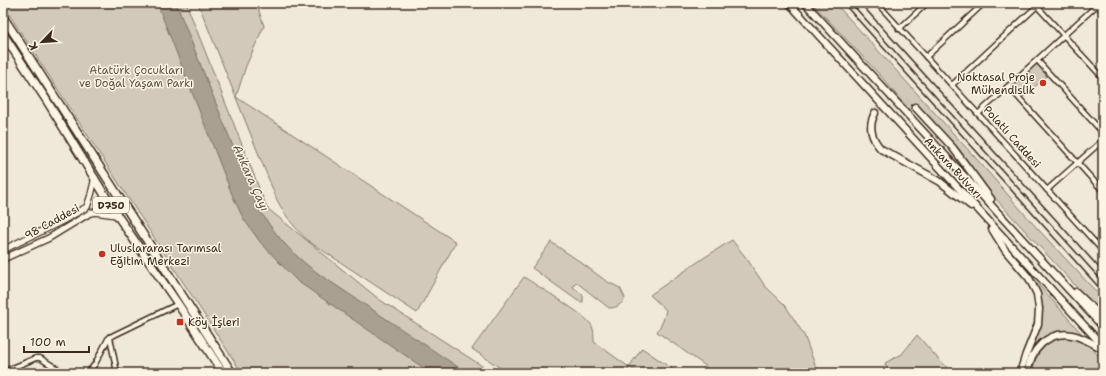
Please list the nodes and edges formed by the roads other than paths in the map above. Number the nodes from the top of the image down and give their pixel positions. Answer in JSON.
{"nodes":[{"id":1,"x":789,"y":3,"type":"edge"},
{"id":2,"x":805,"y":3,"type":"edge"},
{"id":3,"x":877,"y":3,"type":"edge"},
{"id":4,"x":927,"y":3,"type":"edge"},
{"id":5,"x":984,"y":3,"type":"edge"},
{"id":6,"x":1096,"y":4,"type":"edge"},
{"id":7,"x":1036,"y":5,"type":"edge"},
{"id":8,"x":1103,"y":11,"type":"edge"},
{"id":9,"x":3,"y":17,"type":"edge"},
{"id":10,"x":899,"y":29,"type":"junction"},
{"id":11,"x":3,"y":34,"type":"edge"},
{"id":12,"x":1064,"y":36,"type":"junction"},
{"id":13,"x":926,"y":57,"type":"junction"},
{"id":14,"x":1037,"y":60,"type":"junction"},
{"id":15,"x":1103,"y":78,"type":"edge"},
{"id":16,"x":952,"y":85,"type":"junction"},
{"id":17,"x":1008,"y":86,"type":"junction"},
{"id":18,"x":914,"y":107,"type":"tunnel mouth"},
{"id":19,"x":875,"y":113,"type":"tunnel mouth"},
{"id":20,"x":978,"y":114,"type":"junction"},
{"id":21,"x":1103,"y":133,"type":"edge"},
{"id":22,"x":1103,"y":140,"type":"edge"},
{"id":23,"x":1078,"y":163,"type":"junction"},
{"id":24,"x":94,"y":178,"type":"junction"},
{"id":25,"x":1047,"y":190,"type":"junction"},
{"id":26,"x":1103,"y":191,"type":"edge"},
{"id":27,"x":87,"y":207,"type":"junction"},
{"id":28,"x":90,"y":213,"type":"junction"},
{"id":29,"x":117,"y":215,"type":"junction"},
{"id":30,"x":985,"y":217,"type":"junction"},
{"id":31,"x":1026,"y":243,"type":"junction"},
{"id":32,"x":1102,"y":248,"type":"edge"},
{"id":33,"x":3,"y":250,"type":"edge"},
{"id":34,"x":3,"y":260,"type":"edge"},
{"id":35,"x":178,"y":304,"type":"junction"},
{"id":36,"x":1103,"y":318,"type":"edge"},
{"id":37,"x":1103,"y":327,"type":"edge"},
{"id":38,"x":110,"y":337,"type":"junction"},
{"id":39,"x":1103,"y":346,"type":"edge"},
{"id":40,"x":1103,"y":349,"type":"edge"},
{"id":41,"x":3,"y":372,"type":"edge"},
{"id":42,"x":64,"y":373,"type":"edge"},
{"id":43,"x":88,"y":373,"type":"edge"},
{"id":44,"x":117,"y":373,"type":"edge"},
{"id":45,"x":223,"y":373,"type":"edge"},
{"id":46,"x":232,"y":373,"type":"edge"},
{"id":47,"x":1020,"y":373,"type":"edge"},
{"id":48,"x":1028,"y":373,"type":"edge"}],
"edges":[{"from":1,"to":30,"type":"main road","name":"Ankara Bulvarı"},
{"from":2,"to":31,"type":"main road","name":"Ankara Bulvarı"},
{"from":3,"to":10,"type":"street","name":"Polatlı Caddesi"},
{"from":4,"to":10,"type":"street"},
{"from":5,"to":13,"type":"street"},
{"from":6,"to":8,"type":"main road"},
{"from":6,"to":12,"type":"street"},
{"from":7,"to":12,"type":"street"},
{"from":7,"to":16,"type":"street"},
{"from":9,"to":46,"type":"highway","number":"D750"},
{"from":10,"to":13,"type":"street","name":"Polatlı Caddesi"},
{"from":11,"to":24,"type":"highway","number":"D750"},
{"from":12,"to":14,"type":"street"},
{"from":12,"to":15,"type":"street"},
{"from":13,"to":16,"type":"street","name":"Polatlı Caddesi"},
{"from":14,"to":17,"type":"street"},
{"from":14,"to":21,"type":"street"},
{"from":16,"to":20,"type":"street","name":"Polatlı Caddesi"},
{"from":17,"to":20,"type":"street"},
{"from":17,"to":23,"type":"street"},
{"from":18,"to":31,"type":"main road"},
{"from":19,"to":30,"type":"main road"},
{"from":20,"to":25,"type":"street","name":"Polatlı Caddesi"},
{"from":22,"to":23,"type":"street"},
{"from":23,"to":25,"type":"street"},
{"from":23,"to":26,"type":"street"},
{"from":24,"to":27,"type":"main road","name":"98 Caddesi"},
{"from":24,"to":29,"type":"highway","number":"D750"},
{"from":25,"to":32,"type":"street","name":"Polatlı Caddesi"},
{"from":27,"to":28,"type":"main road","name":"98 Caddesi"},
{"from":27,"to":33,"type":"main road","name":"98 Caddesi"},
{"from":28,"to":29,"type":"main road","name":"98 Caddesi"},
{"from":28,"to":34,"type":"main road","name":"98 Caddesi"},
{"from":29,"to":35,"type":"highway","number":"D750"},
{"from":30,"to":39,"type":"main road","name":"Ankara Bulvarı"},
{"from":30,"to":47,"type":"main road"},
{"from":31,"to":36,"type":"main road"},
{"from":31,"to":37,"type":"main road","name":"Ankara Bulvarı"},
{"from":35,"to":38,"type":"street"},
{"from":35,"to":45,"type":"highway","number":"D750"},
{"from":38,"to":43,"type":"street"},
{"from":38,"to":44,"type":"street"},
{"from":40,"to":48,"type":"main road"},
{"from":41,"to":42,"type":"street"}]}
